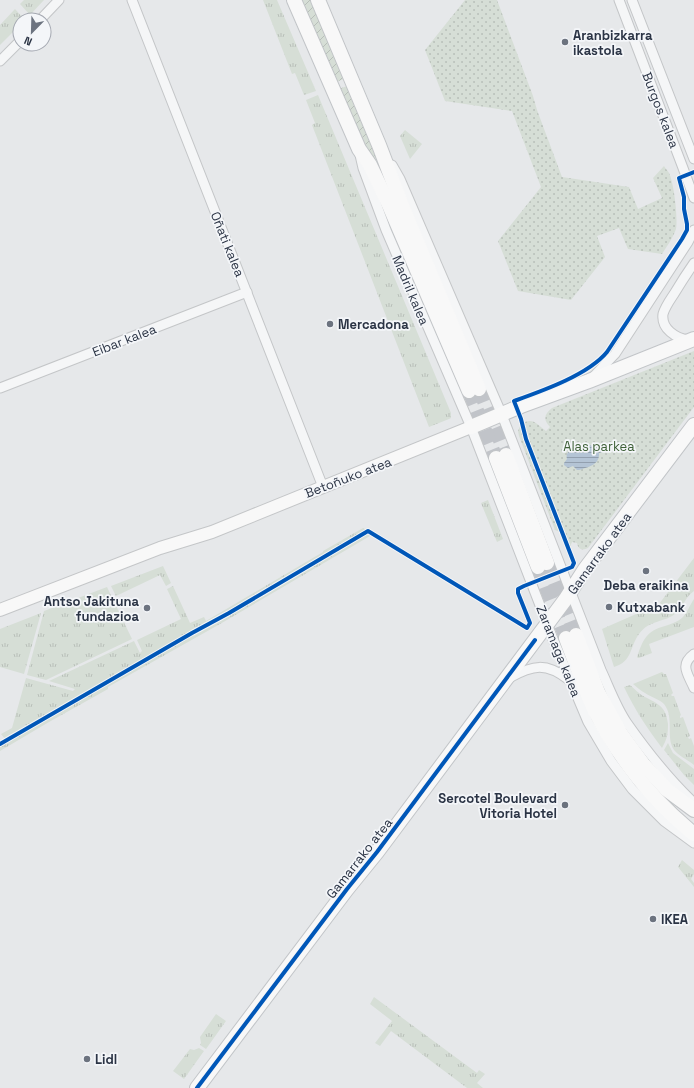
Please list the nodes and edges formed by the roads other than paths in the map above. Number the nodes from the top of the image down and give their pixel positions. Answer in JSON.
{"nodes":[{"id":1,"x":59,"y":0,"type":"edge"},
{"id":2,"x":132,"y":0,"type":"edge"},
{"id":3,"x":294,"y":0,"type":"edge"},
{"id":4,"x":318,"y":0,"type":"edge"},
{"id":5,"x":619,"y":0,"type":"edge"},
{"id":6,"x":632,"y":0,"type":"edge"},
{"id":7,"x":48,"y":12,"type":"edge"},
{"id":8,"x":12,"y":49,"type":"edge"},
{"id":9,"x":0,"y":61,"type":"edge"},
{"id":10,"x":379,"y":146,"type":"junction"},
{"id":11,"x":359,"y":149,"type":"junction"},
{"id":12,"x":694,"y":159,"type":"edge"},
{"id":13,"x":694,"y":198,"type":"edge"},
{"id":14,"x":694,"y":230,"type":"edge"},
{"id":15,"x":694,"y":263,"type":"edge"},
{"id":16,"x":247,"y":292,"type":"junction"},
{"id":17,"x":691,"y":339,"type":"edge"},
{"id":18,"x":589,"y":381,"type":"junction"},
{"id":19,"x":0,"y":388,"type":"edge"},
{"id":20,"x":502,"y":415,"type":"junction"},
{"id":21,"x":694,"y":425,"type":"edge"},
{"id":22,"x":471,"y":428,"type":"junction"},
{"id":23,"x":501,"y":457,"type":"tunnel mouth"},
{"id":24,"x":323,"y":487,"type":"junction"},
{"id":25,"x":542,"y":565,"type":"tunnel mouth"},
{"id":26,"x":570,"y":592,"type":"junction"},
{"id":27,"x":0,"y":610,"type":"edge"},
{"id":28,"x":548,"y":623,"type":"junction"},
{"id":29,"x":694,"y":654,"type":"edge"},
{"id":30,"x":570,"y":680,"type":"junction"},
{"id":31,"x":505,"y":681,"type":"junction"},
{"id":32,"x":694,"y":688,"type":"edge"},
{"id":33,"x":694,"y":804,"type":"edge"},
{"id":34,"x":694,"y":810,"type":"edge"},
{"id":35,"x":694,"y":834,"type":"edge"},
{"id":36,"x":694,"y":843,"type":"edge"},
{"id":37,"x":197,"y":1088,"type":"edge"}],
"edges":[{"from":1,"to":7,"type":"street"},
{"from":2,"to":16,"type":"street","name":"Oñati kalea"},
{"from":3,"to":11,"type":"main road","name":"Madril kalea"},
{"from":4,"to":10,"type":"main road","name":"Madril kalea"},
{"from":5,"to":13,"type":"street","name":"Burgos kalea"},
{"from":6,"to":12,"type":"street","name":"Burgos kalea"},
{"from":8,"to":9,"type":"street"},
{"from":10,"to":11,"type":"main road","name":"Madril kalea"},
{"from":10,"to":20,"type":"street","name":"Madril kalea"},
{"from":11,"to":22,"type":"street","name":"Madril kalea"},
{"from":14,"to":18,"type":"street"},
{"from":15,"to":17,"type":"street"},
{"from":16,"to":19,"type":"street","name":"Eibar kalea"},
{"from":16,"to":24,"type":"street","name":"Oñati kalea"},
{"from":17,"to":18,"type":"main road","name":"Betoñuko atea"},
{"from":18,"to":20,"type":"main road","name":"Betoñuko atea"},
{"from":20,"to":22,"type":"main road","name":"Betoñuko atea"},
{"from":20,"to":26,"type":"street"},
{"from":21,"to":26,"type":"main road","name":"Gamarrako atea"},
{"from":22,"to":24,"type":"main road","name":"Betoñuko atea"},
{"from":22,"to":28,"type":"street","name":"Zaramaga kalea"},
{"from":23,"to":25,"type":"main road"},
{"from":24,"to":27,"type":"main road","name":"Betoñuko atea"},
{"from":26,"to":28,"type":"main road","name":"Gamarrako atea"},
{"from":26,"to":33,"type":"street"},
{"from":28,"to":30,"type":"street","name":"Zaramaga kalea"},
{"from":28,"to":31,"type":"main road","name":"Gamarrako atea"},
{"from":29,"to":32,"type":"street"},
{"from":30,"to":31,"type":"street","name":"Gamarrako atea"},
{"from":30,"to":36,"type":"street","name":"Zaramaga kalea"},
{"from":31,"to":37,"type":"main road","name":"Gamarrako atea"},
{"from":34,"to":35,"type":"main road","name":"Zaramaga kalea"}]}
